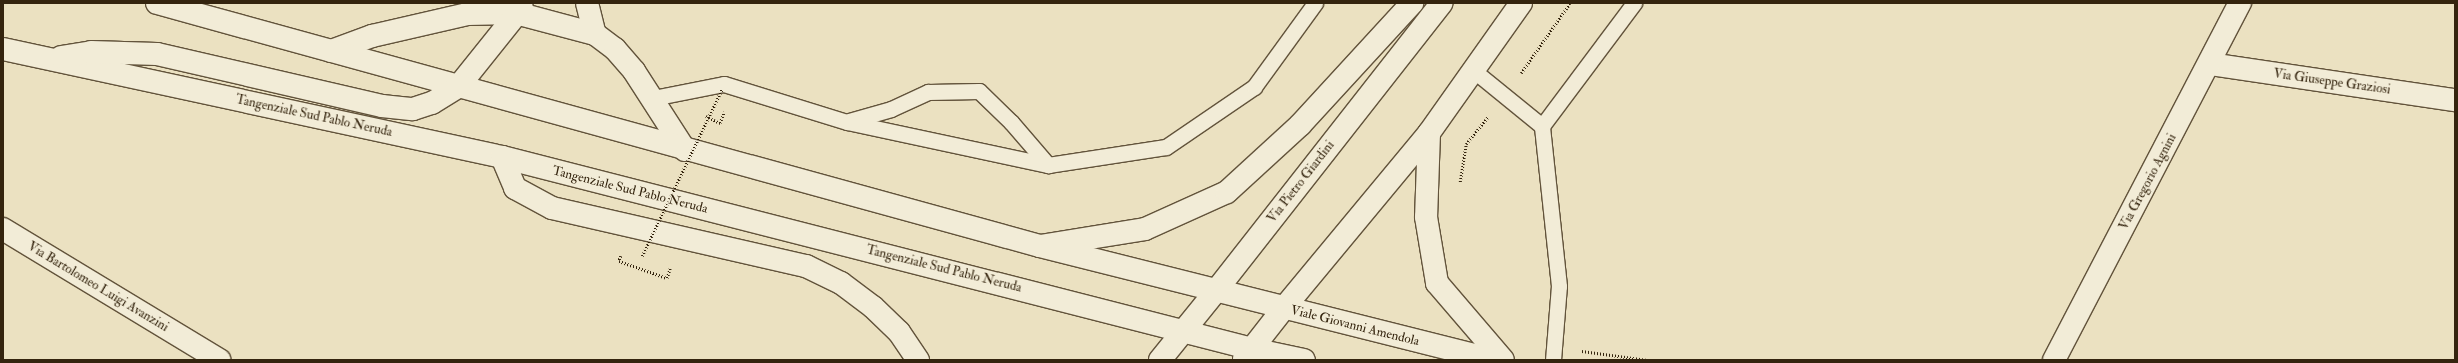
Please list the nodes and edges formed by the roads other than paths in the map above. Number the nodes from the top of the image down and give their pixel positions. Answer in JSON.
{"nodes":[{"id":1,"x":157,"y":3,"type":"edge"},
{"id":2,"x":447,"y":3,"type":"edge"},
{"id":3,"x":587,"y":3,"type":"edge"},
{"id":4,"x":1316,"y":3,"type":"edge"},
{"id":5,"x":1412,"y":3,"type":"edge"},
{"id":6,"x":1442,"y":3,"type":"edge"},
{"id":7,"x":1521,"y":3,"type":"edge"},
{"id":8,"x":1634,"y":3,"type":"edge"},
{"id":9,"x":2240,"y":3,"type":"edge"},
{"id":10,"x":521,"y":8,"type":"edge"},
{"id":11,"x":428,"y":21,"type":"junction"},
{"id":12,"x":595,"y":34,"type":"junction"},
{"id":13,"x":3,"y":49,"type":"edge"},
{"id":14,"x":331,"y":51,"type":"junction"},
{"id":15,"x":50,"y":59,"type":"junction"},
{"id":16,"x":2210,"y":64,"type":"junction"},
{"id":17,"x":1473,"y":70,"type":"junction"},
{"id":18,"x":458,"y":87,"type":"junction"},
{"id":19,"x":653,"y":98,"type":"junction"},
{"id":20,"x":2455,"y":100,"type":"edge"},
{"id":21,"x":847,"y":122,"type":"junction"},
{"id":22,"x":1542,"y":126,"type":"junction"},
{"id":23,"x":1429,"y":133,"type":"junction"},
{"id":24,"x":685,"y":150,"type":"junction"},
{"id":25,"x":502,"y":157,"type":"junction"},
{"id":26,"x":1048,"y":165,"type":"junction"},
{"id":27,"x":3,"y":229,"type":"edge"},
{"id":28,"x":1040,"y":246,"type":"junction"},
{"id":29,"x":1214,"y":292,"type":"junction"},
{"id":30,"x":1283,"y":309,"type":"junction"},
{"id":31,"x":1182,"y":330,"type":"junction"},
{"id":32,"x":188,"y":352,"type":"edge"},
{"id":33,"x":1554,"y":354,"type":"edge"},
{"id":34,"x":1248,"y":355,"type":"edge"},
{"id":35,"x":219,"y":360,"type":"edge"},
{"id":36,"x":918,"y":360,"type":"edge"},
{"id":37,"x":1160,"y":360,"type":"edge"},
{"id":38,"x":1304,"y":360,"type":"edge"},
{"id":39,"x":1495,"y":360,"type":"edge"},
{"id":40,"x":1503,"y":360,"type":"edge"},
{"id":41,"x":2054,"y":360,"type":"edge"}],
"edges":[{"from":1,"to":14,"type":"main road"},
{"from":2,"to":11,"type":"main road"},
{"from":3,"to":12,"type":"main road"},
{"from":4,"to":26,"type":"lane"},
{"from":5,"to":28,"type":"main road"},
{"from":6,"to":29,"type":"main road","name":"Via Pietro Giardini"},
{"from":7,"to":17,"type":"main road"},
{"from":8,"to":22,"type":"lane"},
{"from":9,"to":16,"type":"main road","name":"Via Gregorio Agnini"},
{"from":10,"to":11,"type":"main road"},
{"from":10,"to":12,"type":"main road"},
{"from":10,"to":18,"type":"main road"},
{"from":11,"to":14,"type":"main road"},
{"from":12,"to":19,"type":"main road"},
{"from":13,"to":15,"type":"main road","name":"Tangenziale Sud Pablo Neruda"},
{"from":14,"to":18,"type":"main road"},
{"from":15,"to":18,"type":"main road"},
{"from":15,"to":25,"type":"main road","name":"Tangenziale Sud Pablo Neruda"},
{"from":16,"to":20,"type":"main road","name":"Via Giuseppe Graziosi"},
{"from":16,"to":41,"type":"main road","name":"Via Gregorio Agnini"},
{"from":17,"to":22,"type":"lane"},
{"from":17,"to":23,"type":"main road"},
{"from":18,"to":24,"type":"main road"},
{"from":19,"to":21,"type":"lane"},
{"from":19,"to":24,"type":"main road"},
{"from":21,"to":26,"type":"lane"},
{"from":21,"to":26,"type":"lane"},
{"from":22,"to":33,"type":"lane"},
{"from":23,"to":30,"type":"main road"},
{"from":23,"to":40,"type":"main road"},
{"from":24,"to":28,"type":"main road"},
{"from":25,"to":31,"type":"main road","name":"Tangenziale Sud Pablo Neruda"},
{"from":25,"to":36,"type":"main road"},
{"from":27,"to":32,"type":"main road","name":"Via Bartolomeo Luigi Avanzini"},
{"from":28,"to":29,"type":"main road"},
{"from":29,"to":30,"type":"main road","name":"Viale Giovanni Amendola"},
{"from":29,"to":31,"type":"main road","name":"Via Pietro Giardini"},
{"from":30,"to":34,"type":"main road"},
{"from":30,"to":39,"type":"main road","name":"Viale Giovanni Amendola"},
{"from":31,"to":34,"type":"main road","name":"Tangenziale Sud Pablo Neruda"},
{"from":31,"to":37,"type":"main road","name":"Via Pietro Giardini"},
{"from":32,"to":35,"type":"main road","name":"Via Bartolomeo Luigi Avanzini"},
{"from":34,"to":38,"type":"main road"}]}
